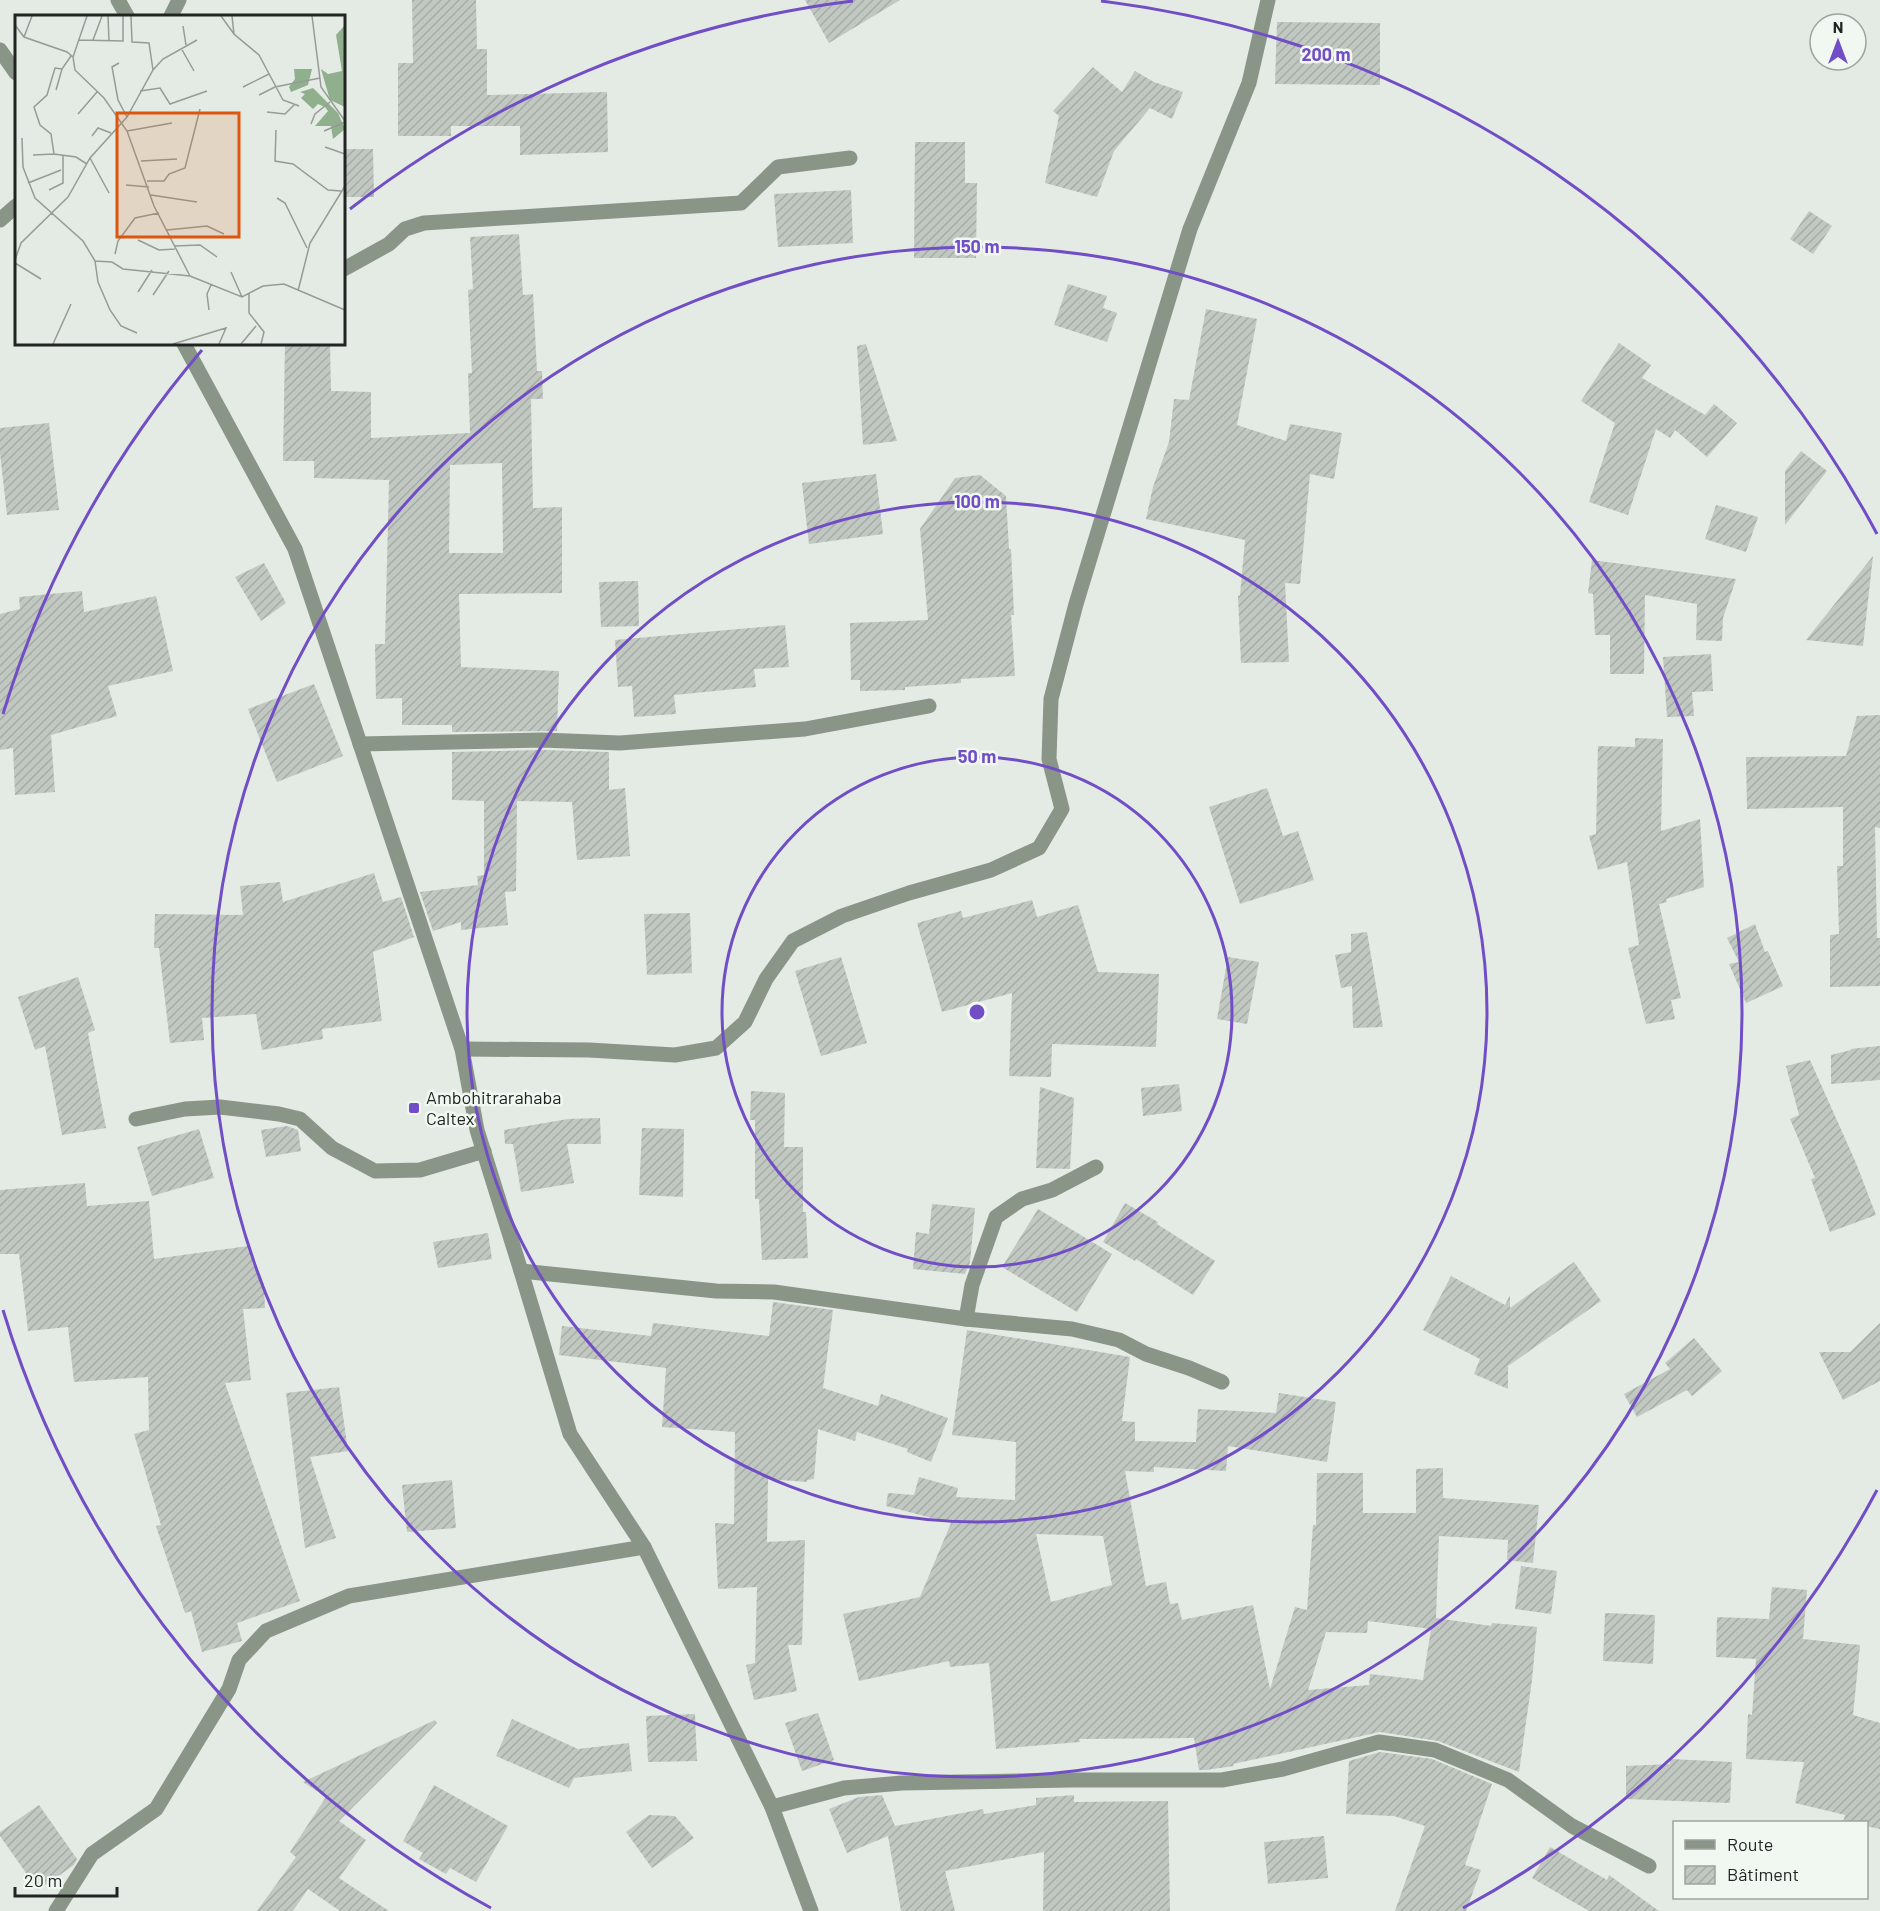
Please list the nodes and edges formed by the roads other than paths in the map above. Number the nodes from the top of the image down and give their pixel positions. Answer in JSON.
{"nodes":[{"id":1,"x":118,"y":0,"type":"edge"},
{"id":2,"x":179,"y":0,"type":"edge"},
{"id":3,"x":1268,"y":0,"type":"edge"},
{"id":4,"x":126,"y":15,"type":"edge"},
{"id":5,"x":172,"y":15,"type":"edge"},
{"id":6,"x":0,"y":50,"type":"edge"},
{"id":7,"x":15,"y":72,"type":"edge"},
{"id":8,"x":850,"y":158,"type":"dead end"},
{"id":9,"x":15,"y":207,"type":"edge"},
{"id":10,"x":0,"y":220,"type":"edge"},
{"id":11,"x":345,"y":268,"type":"edge"},
{"id":12,"x":185,"y":345,"type":"edge"},
{"id":13,"x":929,"y":705,"type":"dead end"},
{"id":14,"x":360,"y":744,"type":"junction"},
{"id":15,"x":462,"y":1048,"type":"junction"},
{"id":16,"x":136,"y":1119,"type":"dead end"},
{"id":17,"x":484,"y":1151,"type":"junction"},
{"id":18,"x":1096,"y":1167,"type":"dead end"},
{"id":19,"x":522,"y":1271,"type":"junction"},
{"id":20,"x":966,"y":1319,"type":"junction"},
{"id":21,"x":1222,"y":1382,"type":"dead end"},
{"id":22,"x":644,"y":1547,"type":"junction"},
{"id":23,"x":772,"y":1807,"type":"junction"},
{"id":24,"x":1649,"y":1866,"type":"dead end"},
{"id":25,"x":56,"y":1911,"type":"edge"},
{"id":26,"x":811,"y":1911,"type":"edge"}],
"edges":[{"from":1,"to":4,"type":"street"},
{"from":2,"to":5,"type":"street"},
{"from":3,"to":15,"type":"street"},
{"from":6,"to":7,"type":"street"},
{"from":8,"to":11,"type":"street"},
{"from":9,"to":10,"type":"street"},
{"from":12,"to":14,"type":"street"},
{"from":13,"to":14,"type":"street"},
{"from":14,"to":15,"type":"street"},
{"from":15,"to":17,"type":"street"},
{"from":16,"to":17,"type":"street"},
{"from":17,"to":19,"type":"street"},
{"from":18,"to":20,"type":"street"},
{"from":19,"to":20,"type":"street"},
{"from":19,"to":22,"type":"street"},
{"from":20,"to":21,"type":"street"},
{"from":22,"to":23,"type":"street"},
{"from":22,"to":25,"type":"street"},
{"from":23,"to":24,"type":"street"},
{"from":23,"to":26,"type":"street"}]}
